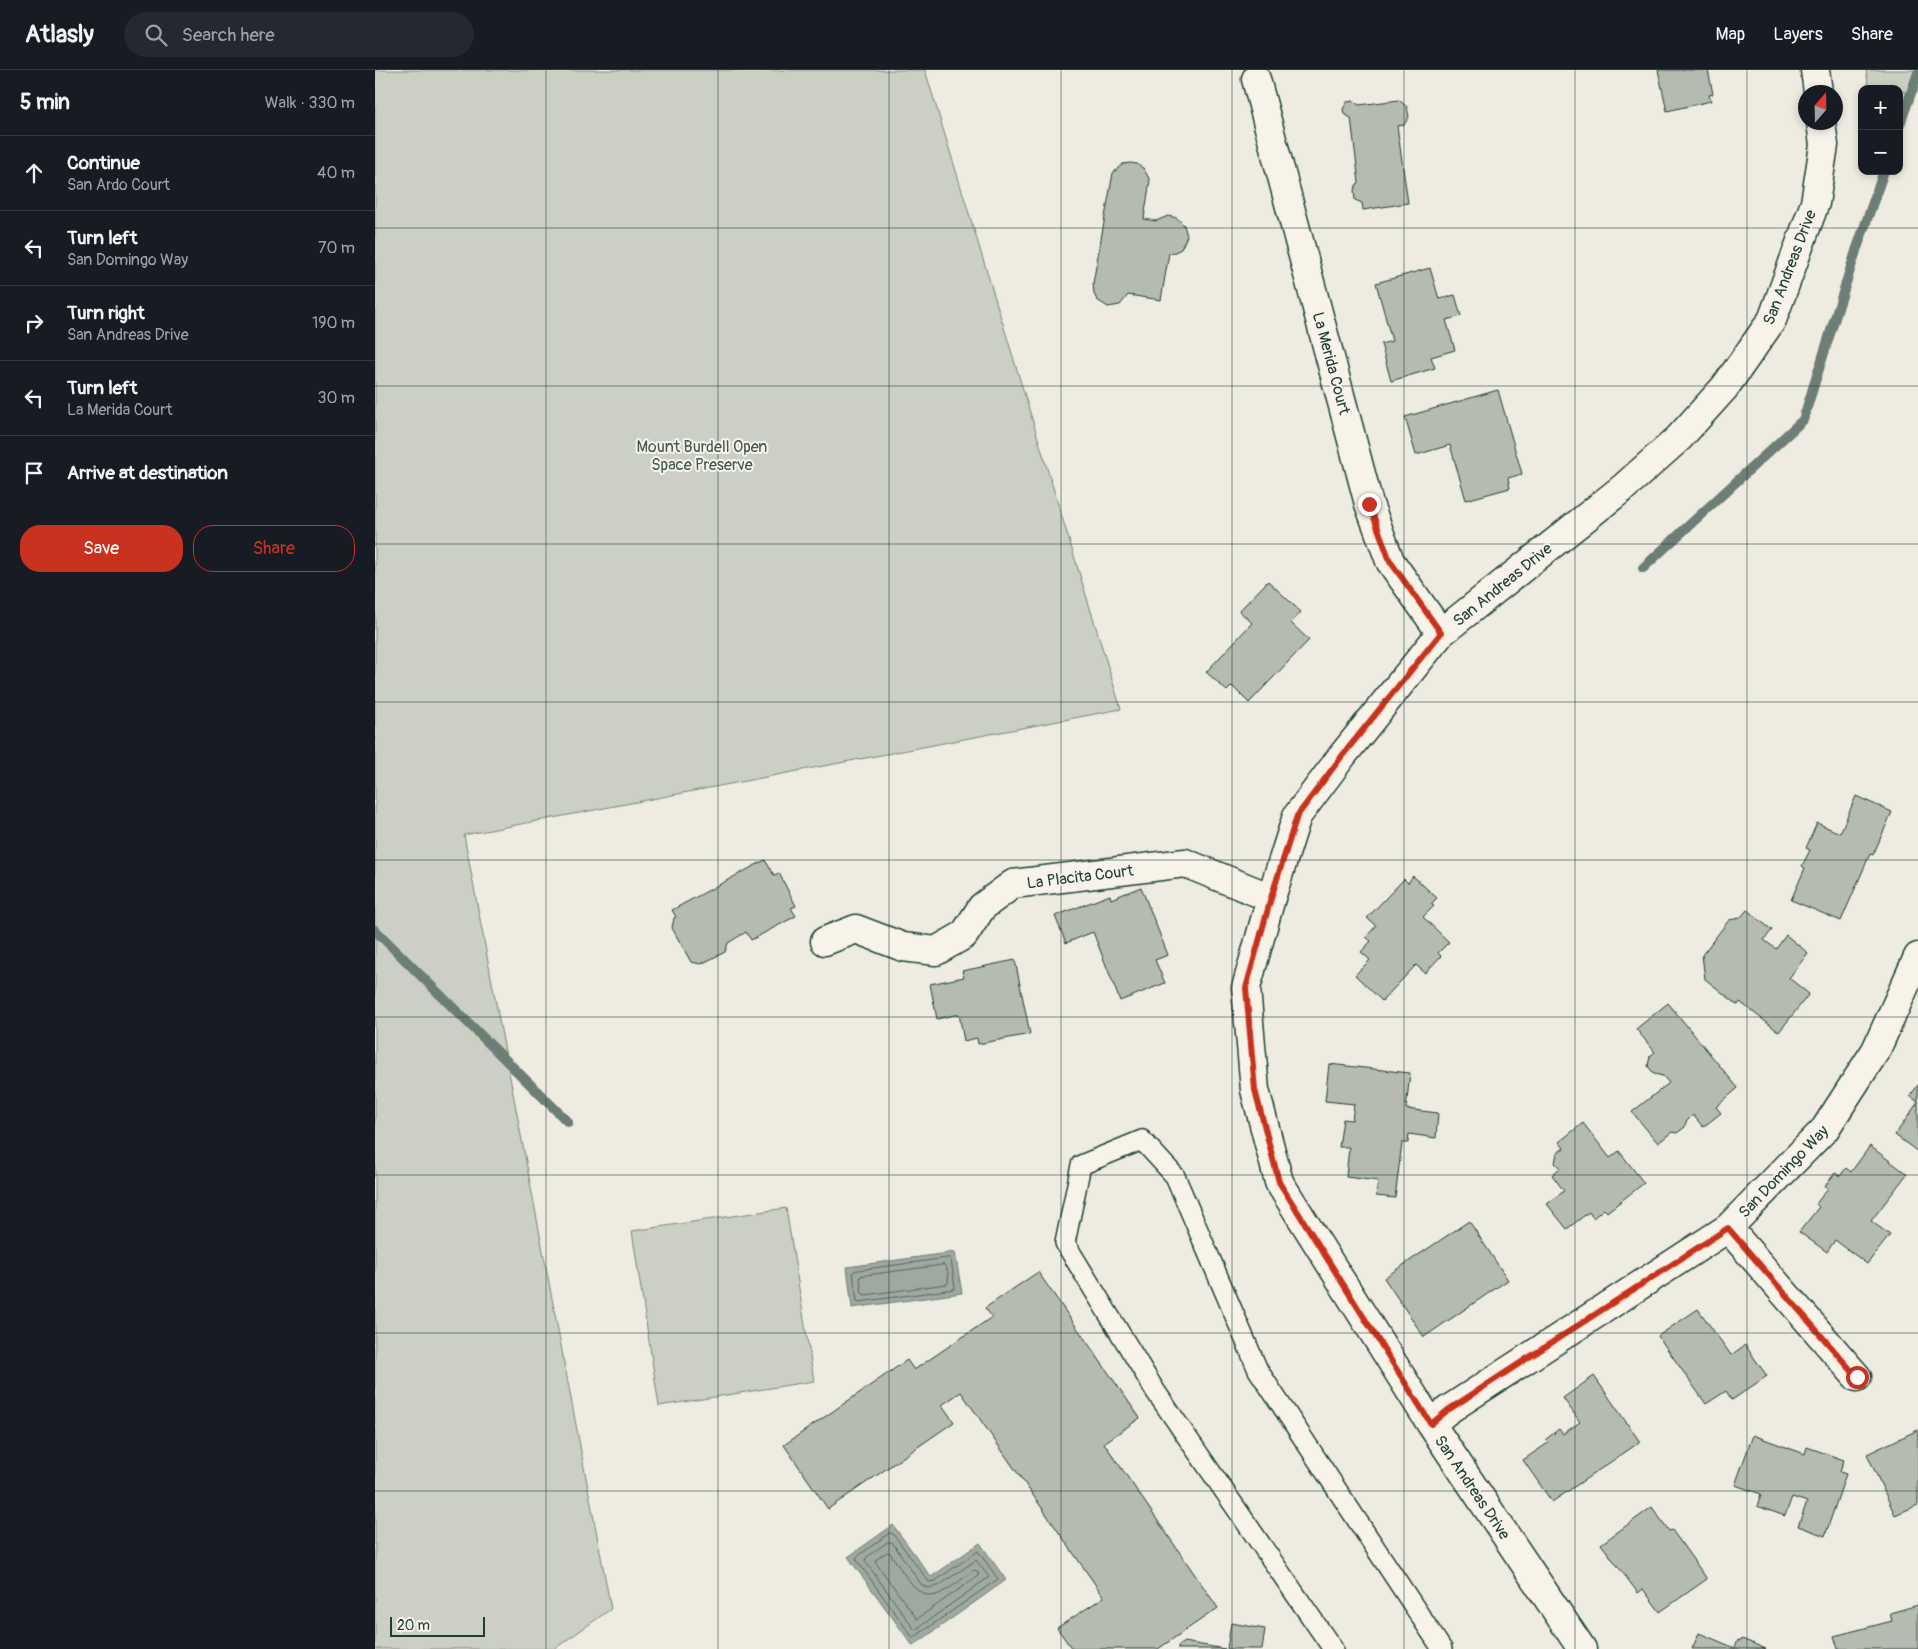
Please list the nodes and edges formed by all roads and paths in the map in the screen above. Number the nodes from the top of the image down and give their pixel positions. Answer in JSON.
{"nodes":[{"id":1,"x":1815,"y":70,"type":"edge"},
{"id":2,"x":1260,"y":75,"type":"edge"},
{"id":3,"x":1817,"y":85,"type":"edge"},
{"id":4,"x":1822,"y":130,"type":"edge"},
{"id":5,"x":1441,"y":633,"type":"junction"},
{"id":6,"x":1271,"y":898,"type":"junction"},
{"id":7,"x":825,"y":941,"type":"dead end"},
{"id":8,"x":1918,"y":957,"type":"edge"},
{"id":9,"x":1728,"y":1228,"type":"junction"},
{"id":10,"x":1857,"y":1377,"type":"dead end"},
{"id":11,"x":1431,"y":1424,"type":"junction"},
{"id":12,"x":1333,"y":1649,"type":"edge"},
{"id":13,"x":1442,"y":1649,"type":"edge"},
{"id":14,"x":1582,"y":1649,"type":"edge"}],
"edges":[{"from":1,"to":3,"type":"street"},
{"from":2,"to":5,"type":"street","name":"La Merida Court"},
{"from":4,"to":5,"type":"street","name":"San Andreas Drive"},
{"from":5,"to":6,"type":"street","name":"San Andreas Drive"},
{"from":6,"to":7,"type":"street","name":"La Placita Court"},
{"from":6,"to":11,"type":"street","name":"San Andreas Drive"},
{"from":8,"to":9,"type":"street","name":"San Domingo Way"},
{"from":9,"to":10,"type":"street"},
{"from":9,"to":11,"type":"street","name":"San Domingo Way"},
{"from":11,"to":14,"type":"street","name":"San Andreas Drive"},
{"from":12,"to":13,"type":"lane"}]}
